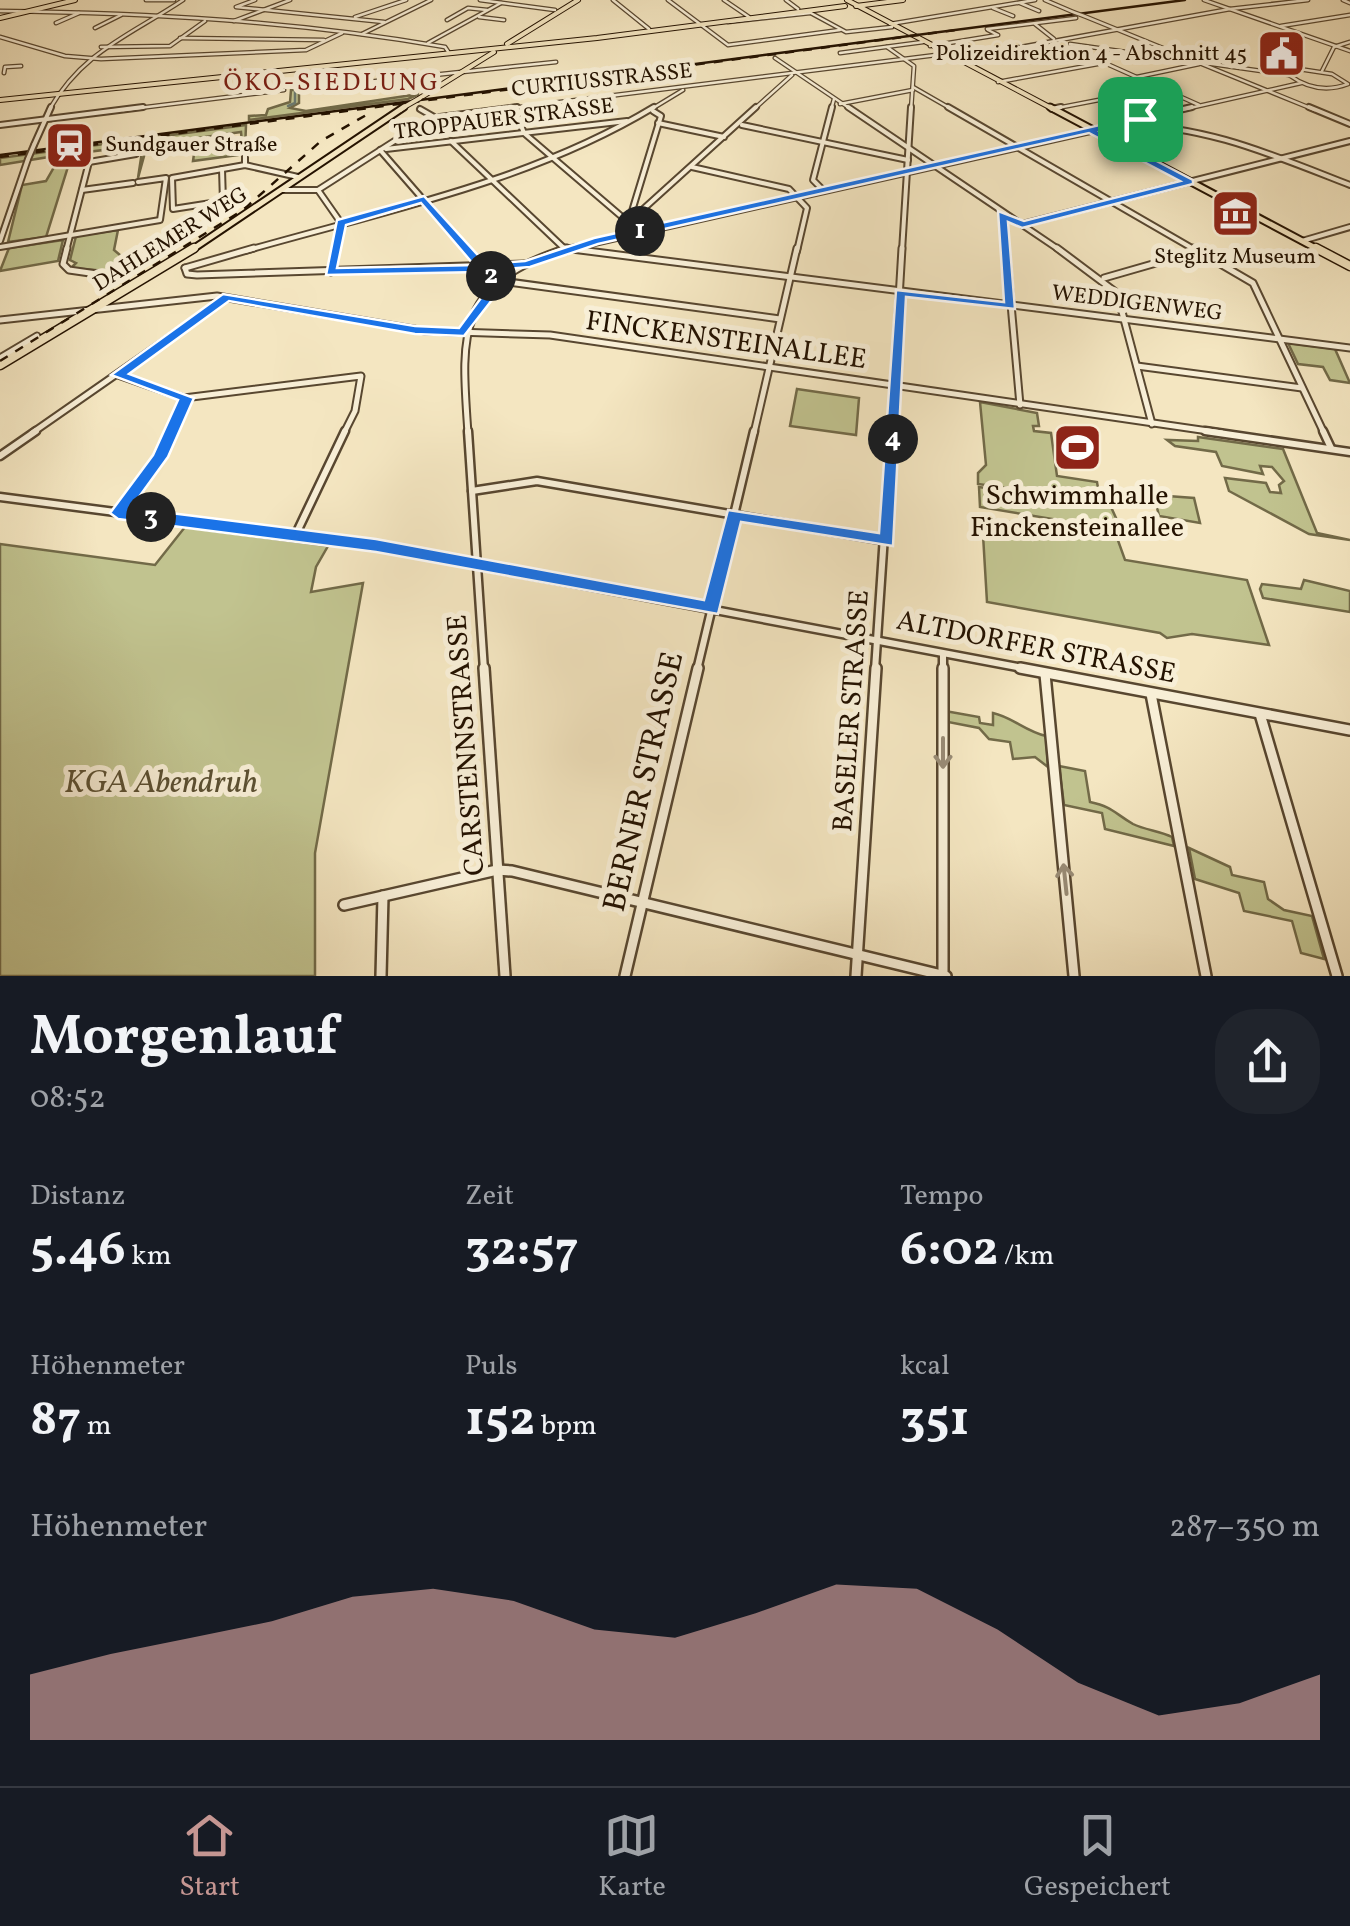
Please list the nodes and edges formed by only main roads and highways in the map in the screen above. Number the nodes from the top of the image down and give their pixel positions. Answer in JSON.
{"nodes":[{"id":1,"x":73,"y":0,"type":"edge"},
{"id":2,"x":574,"y":0,"type":"edge"},
{"id":3,"x":873,"y":0,"type":"edge"},
{"id":4,"x":884,"y":0,"type":"edge"},
{"id":5,"x":894,"y":0,"type":"edge"},
{"id":6,"x":903,"y":0,"type":"edge"},
{"id":7,"x":852,"y":4,"type":"edge"},
{"id":8,"x":0,"y":15,"type":"edge"},
{"id":9,"x":759,"y":16,"type":"junction"},
{"id":10,"x":703,"y":24,"type":"junction"},
{"id":11,"x":623,"y":34,"type":"junction"},
{"id":12,"x":500,"y":46,"type":"junction"},
{"id":13,"x":0,"y":99,"type":"edge"},
{"id":14,"x":1350,"y":266,"type":"edge"},
{"id":15,"x":0,"y":361,"type":"edge"}],
"edges":[{"from":1,"to":8,"type":"main road"},
{"from":2,"to":12,"type":"main road"},
{"from":3,"to":7,"type":"main road"},
{"from":4,"to":7,"type":"main road"},
{"from":5,"to":7,"type":"main road"},
{"from":6,"to":7,"type":"main road"},
{"from":7,"to":9,"type":"main road"},
{"from":7,"to":9,"type":"main road"},
{"from":7,"to":9,"type":"main road"},
{"from":7,"to":14,"type":"main road"},
{"from":9,"to":10,"type":"main road"},
{"from":9,"to":10,"type":"main road"},
{"from":10,"to":11,"type":"main road"},
{"from":10,"to":11,"type":"main road"},
{"from":11,"to":12,"type":"main road"},
{"from":12,"to":13,"type":"main road"},
{"from":12,"to":15,"type":"main road","name":"DAHLEMER WEG","bridge":true}]}
